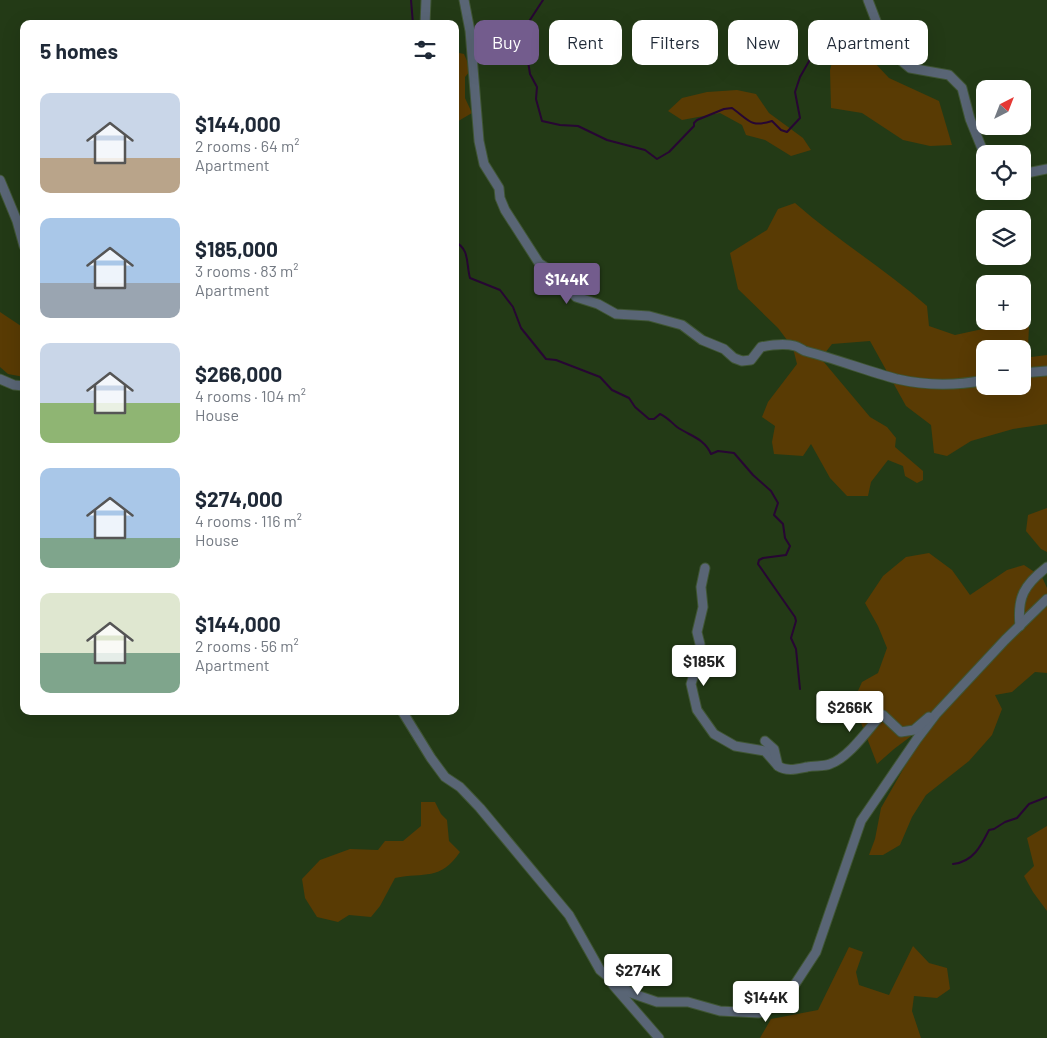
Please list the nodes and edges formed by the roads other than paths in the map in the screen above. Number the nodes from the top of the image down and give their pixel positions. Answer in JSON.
{"nodes":[{"id":1,"x":426,"y":0,"type":"edge"},
{"id":2,"x":464,"y":0,"type":"edge"},
{"id":3,"x":868,"y":0,"type":"edge"},
{"id":4,"x":425,"y":20,"type":"edge"},
{"id":5,"x":981,"y":145,"type":"edge"},
{"id":6,"x":1047,"y":169,"type":"edge"},
{"id":7,"x":1031,"y":172,"type":"edge"},
{"id":8,"x":0,"y":180,"type":"edge"},
{"id":9,"x":20,"y":232,"type":"edge"},
{"id":10,"x":1047,"y":371,"type":"edge"},
{"id":11,"x":1031,"y":372,"type":"edge"},
{"id":12,"x":0,"y":379,"type":"edge"},
{"id":13,"x":976,"y":382,"type":"edge"},
{"id":14,"x":20,"y":386,"type":"edge"},
{"id":15,"x":1047,"y":567,"type":"edge"},
{"id":16,"x":705,"y":568,"type":"dead end"},
{"id":17,"x":1047,"y":599,"type":"edge"},
{"id":18,"x":1020,"y":626,"type":"junction"},
{"id":19,"x":936,"y":714,"type":"junction"},
{"id":20,"x":404,"y":715,"type":"edge"},
{"id":21,"x":765,"y":741,"type":"dead end"},
{"id":22,"x":778,"y":766,"type":"junction"},
{"id":23,"x":600,"y":970,"type":"junction"},
{"id":24,"x":659,"y":1038,"type":"edge"}],
"edges":[{"from":1,"to":4,"type":"street"},
{"from":2,"to":13,"type":"street"},
{"from":3,"to":5,"type":"street"},
{"from":6,"to":7,"type":"street"},
{"from":8,"to":9,"type":"street"},
{"from":10,"to":11,"type":"street"},
{"from":12,"to":14,"type":"street"},
{"from":15,"to":18,"type":"street"},
{"from":16,"to":22,"type":"street"},
{"from":17,"to":18,"type":"street"},
{"from":18,"to":19,"type":"street"},
{"from":19,"to":22,"type":"street"},
{"from":19,"to":23,"type":"street"},
{"from":20,"to":23,"type":"street"},
{"from":21,"to":22,"type":"street"},
{"from":23,"to":24,"type":"street"}]}
